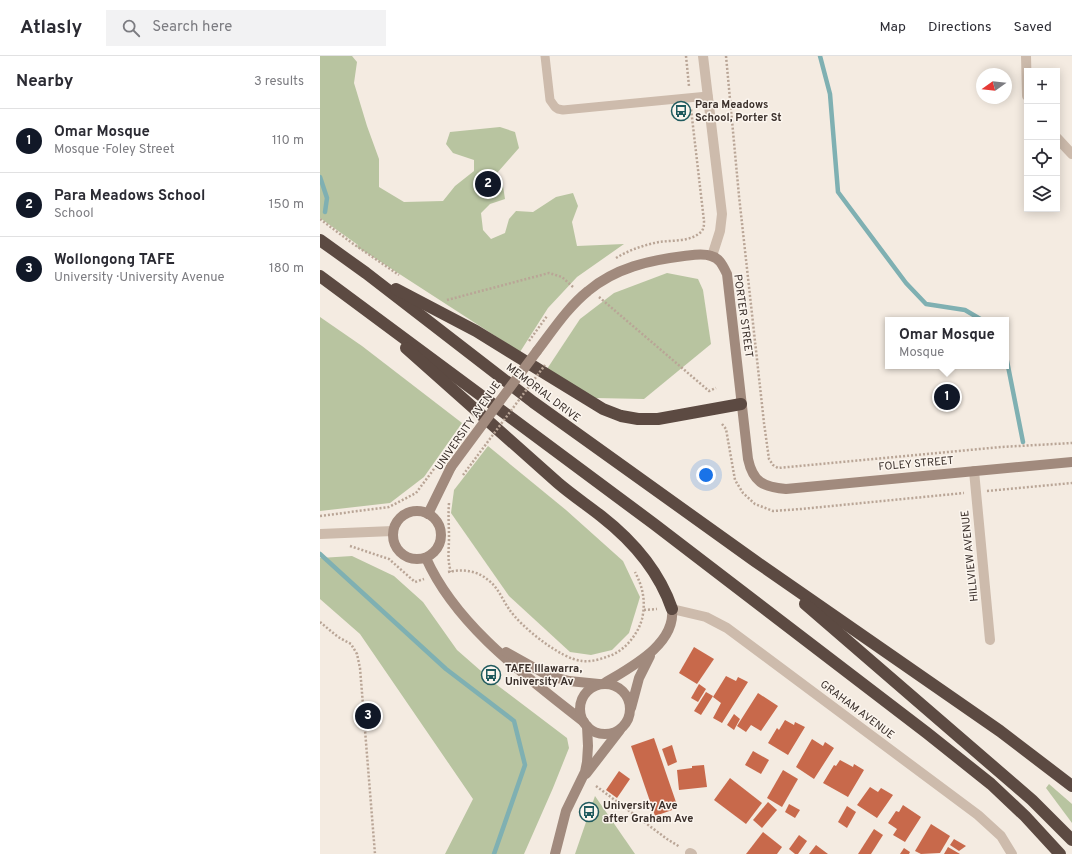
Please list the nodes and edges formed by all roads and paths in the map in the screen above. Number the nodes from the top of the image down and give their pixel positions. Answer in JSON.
{"nodes":[{"id":1,"x":545,"y":56,"type":"edge"},
{"id":2,"x":686,"y":56,"type":"edge"},
{"id":3,"x":703,"y":56,"type":"edge"},
{"id":4,"x":726,"y":56,"type":"edge"},
{"id":5,"x":1026,"y":56,"type":"edge"},
{"id":6,"x":1026,"y":68,"type":"edge"},
{"id":7,"x":708,"y":96,"type":"junction"},
{"id":8,"x":690,"y":98,"type":"junction"},
{"id":9,"x":1059,"y":140,"type":"edge"},
{"id":10,"x":1072,"y":154,"type":"edge"},
{"id":11,"x":320,"y":219,"type":"edge"},
{"id":12,"x":701,"y":232,"type":"dead end"},
{"id":13,"x":320,"y":240,"type":"edge"},
{"id":14,"x":712,"y":256,"type":"junction"},
{"id":15,"x":366,"y":273,"type":"junction"},
{"id":16,"x":320,"y":276,"type":"edge"},
{"id":17,"x":403,"y":278,"type":"dead end"},
{"id":18,"x":590,"y":289,"type":"junction"},
{"id":19,"x":348,"y":297,"type":"junction"},
{"id":20,"x":445,"y":300,"type":"dead end"},
{"id":21,"x":545,"y":365,"type":"dead end"},
{"id":22,"x":716,"y":388,"type":"dead end"},
{"id":23,"x":741,"y":404,"type":"junction"},
{"id":24,"x":1072,"y":443,"type":"edge"},
{"id":25,"x":1072,"y":462,"type":"edge"},
{"id":26,"x":437,"y":464,"type":"dead end"},
{"id":27,"x":974,"y":471,"type":"junction"},
{"id":28,"x":461,"y":479,"type":"dead end"},
{"id":29,"x":764,"y":485,"type":"joint"},
{"id":30,"x":449,"y":501,"type":"dead end"},
{"id":31,"x":428,"y":514,"type":"junction"},
{"id":32,"x":320,"y":516,"type":"edge"},
{"id":33,"x":393,"y":531,"type":"junction"},
{"id":34,"x":320,"y":534,"type":"edge"},
{"id":35,"x":343,"y":544,"type":"dead end"},
{"id":36,"x":426,"y":558,"type":"junction"},
{"id":37,"x":755,"y":561,"type":"junction"},
{"id":38,"x":635,"y":571,"type":"dead end"},
{"id":39,"x":451,"y":572,"type":"junction"},
{"id":40,"x":434,"y":575,"type":"junction"},
{"id":41,"x":672,"y":609,"type":"junction"},
{"id":42,"x":320,"y":622,"type":"edge"},
{"id":43,"x":990,"y":640,"type":"dead end"},
{"id":44,"x":487,"y":641,"type":"junction"},
{"id":45,"x":654,"y":649,"type":"junction"},
{"id":46,"x":602,"y":684,"type":"junction"},
{"id":47,"x":627,"y":719,"type":"junction"},
{"id":48,"x":585,"y":724,"type":"junction"},
{"id":49,"x":581,"y":780,"type":"junction"},
{"id":50,"x":596,"y":786,"type":"dead end"},
{"id":51,"x":1072,"y":786,"type":"edge"},
{"id":52,"x":1072,"y":840,"type":"edge"},
{"id":53,"x":375,"y":854,"type":"edge"},
{"id":54,"x":555,"y":854,"type":"edge"},
{"id":55,"x":691,"y":854,"type":"edge"},
{"id":56,"x":1012,"y":854,"type":"edge"},
{"id":57,"x":1060,"y":854,"type":"edge"}],
"edges":[{"from":1,"to":8,"type":"lane"},
{"from":2,"to":8,"type":"path"},
{"from":3,"to":7,"type":"street"},
{"from":4,"to":24,"type":"path"},
{"from":5,"to":6,"type":"street"},
{"from":7,"to":8,"type":"lane"},
{"from":7,"to":14,"type":"street"},
{"from":8,"to":12,"type":"path"},
{"from":9,"to":10,"type":"street"},
{"from":11,"to":17,"type":"path"},
{"from":13,"to":15,"type":"highway","name":"MEMORIAL DRIVE"},
{"from":14,"to":18,"type":"main road","name":"UNIVERSITY AVENUE"},
{"from":14,"to":23,"type":"main road","name":"PORTER STREET"},
{"from":15,"to":23,"type":"highway"},
{"from":15,"to":37,"type":"highway","name":"MEMORIAL DRIVE"},
{"from":16,"to":19,"type":"highway"},
{"from":18,"to":20,"type":"path"},
{"from":18,"to":22,"type":"path"},
{"from":18,"to":31,"type":"main road","name":"UNIVERSITY AVENUE","bridge":true},
{"from":19,"to":41,"type":"highway"},
{"from":19,"to":57,"type":"highway"},
{"from":21,"to":28,"type":"path","bridge":true},
{"from":23,"to":29,"type":"main road","name":"PORTER STREET"},
{"from":25,"to":27,"type":"main road","name":"FOLEY STREET"},
{"from":26,"to":32,"type":"path"},
{"from":27,"to":29,"type":"main road","name":"FOLEY STREET"},
{"from":27,"to":43,"type":"street","name":"HILLVIEW AVENUE"},
{"from":30,"to":39,"type":"path"},
{"from":31,"to":33,"type":"main road"},
{"from":31,"to":36,"type":"main road"},
{"from":33,"to":34,"type":"street"},
{"from":33,"to":36,"type":"main road"},
{"from":35,"to":40,"type":"path"},
{"from":36,"to":40,"type":"main road"},
{"from":37,"to":51,"type":"highway"},
{"from":37,"to":52,"type":"highway"},
{"from":38,"to":39,"type":"path"},
{"from":39,"to":40,"type":"path"},
{"from":40,"to":44,"type":"main road"},
{"from":41,"to":45,"type":"main road"},
{"from":41,"to":56,"type":"street","name":"GRAHAM AVENUE"},
{"from":42,"to":53,"type":"path"},
{"from":44,"to":46,"type":"main road"},
{"from":44,"to":48,"type":"main road"},
{"from":45,"to":46,"type":"main road"},
{"from":45,"to":47,"type":"main road"},
{"from":46,"to":47,"type":"main road"},
{"from":46,"to":48,"type":"main road"},
{"from":47,"to":48,"type":"main road"},
{"from":47,"to":49,"type":"main road"},
{"from":48,"to":49,"type":"main road"},
{"from":49,"to":54,"type":"main road"},
{"from":50,"to":55,"type":"path"}]}
